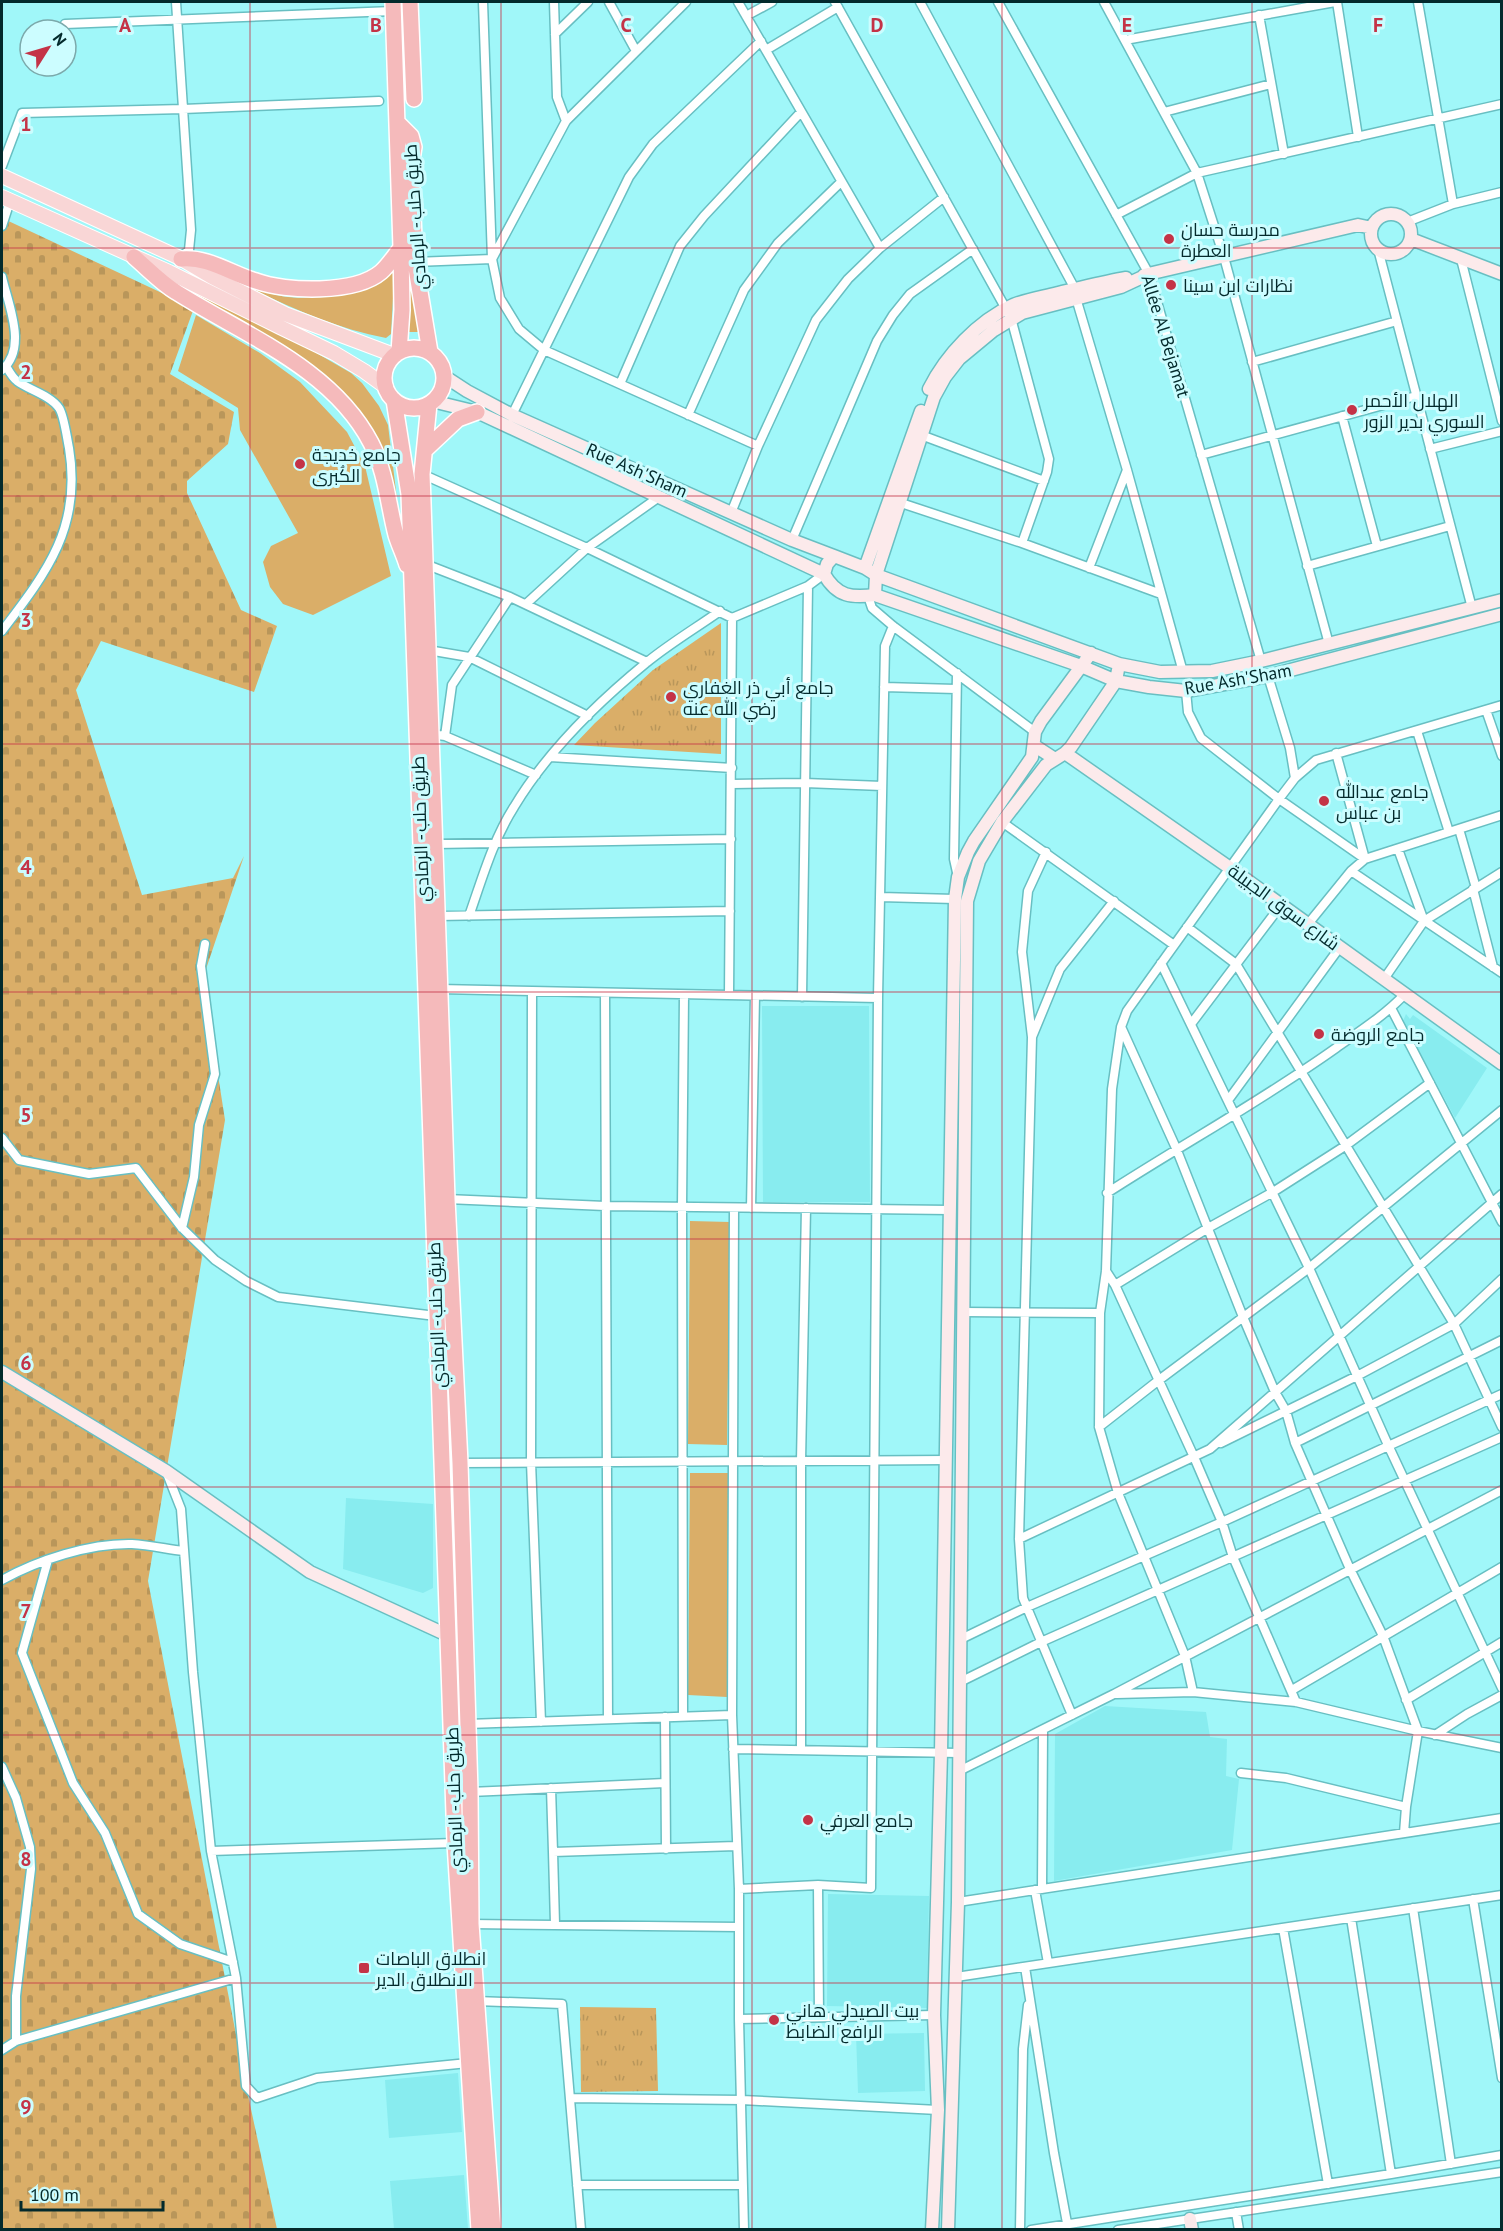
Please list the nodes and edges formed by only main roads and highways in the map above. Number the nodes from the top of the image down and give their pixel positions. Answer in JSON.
{"nodes":[{"id":1,"x":410,"y":2,"type":"edge"},
{"id":2,"x":393,"y":6,"type":"edge"},
{"id":3,"x":412,"y":62,"type":"junction"},
{"id":4,"x":395,"y":63,"type":"junction"},
{"id":5,"x":414,"y":99,"type":"dead end"},
{"id":6,"x":397,"y":122,"type":"junction"},
{"id":7,"x":2,"y":176,"type":"edge"},
{"id":8,"x":6,"y":199,"type":"edge"},
{"id":9,"x":402,"y":248,"type":"junction"},
{"id":10,"x":134,"y":257,"type":"junction"},
{"id":11,"x":180,"y":259,"type":"junction"},
{"id":12,"x":430,"y":352,"type":"junction"},
{"id":13,"x":397,"y":353,"type":"junction"},
{"id":14,"x":390,"y":394,"type":"junction"},
{"id":15,"x":431,"y":402,"type":"junction"},
{"id":16,"x":477,"y":412,"type":"road end"},
{"id":17,"x":425,"y":450,"type":"junction"},
{"id":18,"x":411,"y":577,"type":"junction"},
{"id":19,"x":479,"y":2229,"type":"edge"},
{"id":20,"x":493,"y":2229,"type":"edge"}],
"edges":[{"from":1,"to":3,"type":"highway"},
{"from":2,"to":4,"type":"highway","name":"طريق حلب - الرمادي"},
{"from":3,"to":4,"type":"highway"},
{"from":3,"to":5,"type":"highway"},
{"from":4,"to":6,"type":"highway","name":"طريق حلب - الرمادي"},
{"from":6,"to":9,"type":"highway","name":"طريق حلب - الرمادي"},
{"from":6,"to":12,"type":"highway","name":"طريق حلب - الرمادي"},
{"from":7,"to":11,"type":"main road"},
{"from":8,"to":10,"type":"main road"},
{"from":9,"to":11,"type":"highway"},
{"from":9,"to":13,"type":"highway","name":"طريق حلب - الرمادي"},
{"from":10,"to":14,"type":"main road"},
{"from":10,"to":18,"type":"highway"},
{"from":11,"to":13,"type":"main road"},
{"from":12,"to":13,"type":"highway"},
{"from":12,"to":15,"type":"highway"},
{"from":13,"to":14,"type":"highway"},
{"from":14,"to":15,"type":"highway"},
{"from":14,"to":18,"type":"highway","name":"طريق حلب - الرمادي"},
{"from":15,"to":17,"type":"highway","name":"طريق حلب - الرمادي"},
{"from":16,"to":17,"type":"highway"},
{"from":17,"to":20,"type":"highway","name":"طريق حلب - الرمادي"},
{"from":18,"to":19,"type":"highway","name":"طريق حلب - الرمادي"}]}
